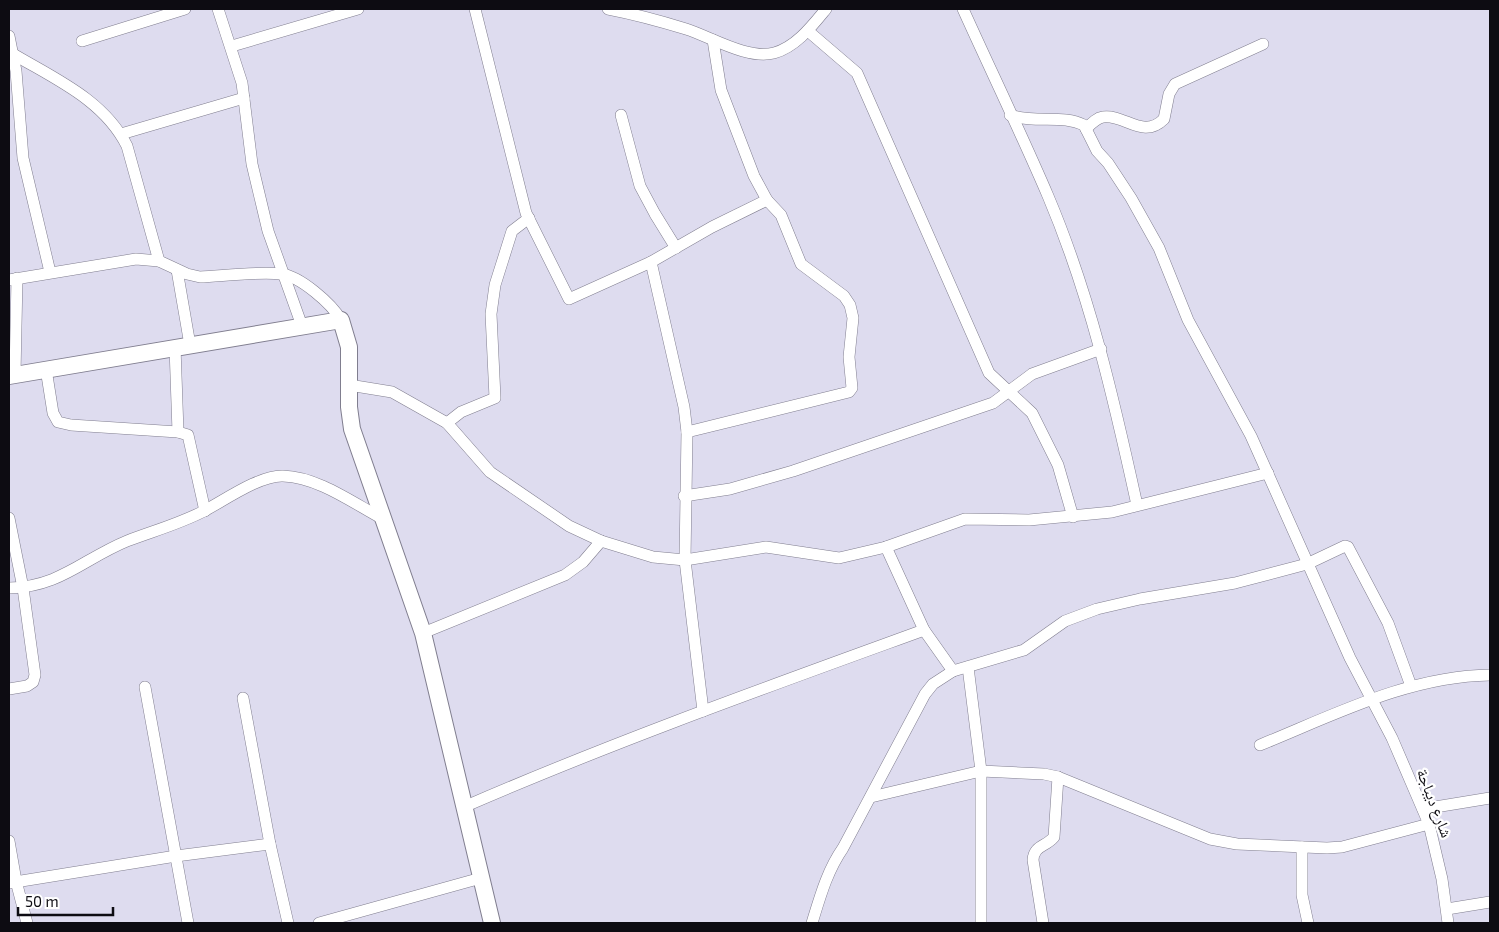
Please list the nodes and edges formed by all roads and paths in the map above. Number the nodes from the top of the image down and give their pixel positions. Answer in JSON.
{"nodes":[{"id":1,"x":185,"y":9,"type":"edge"},
{"id":2,"x":218,"y":9,"type":"edge"},
{"id":3,"x":358,"y":9,"type":"edge"},
{"id":4,"x":475,"y":9,"type":"edge"},
{"id":5,"x":608,"y":9,"type":"edge"},
{"id":6,"x":826,"y":9,"type":"edge"},
{"id":7,"x":963,"y":9,"type":"edge"},
{"id":8,"x":172,"y":11,"type":"edge"},
{"id":9,"x":808,"y":31,"type":"junction"},
{"id":10,"x":9,"y":36,"type":"edge"},
{"id":11,"x":713,"y":40,"type":"junction"},
{"id":12,"x":82,"y":41,"type":"dead end"},
{"id":13,"x":1263,"y":44,"type":"dead end"},
{"id":14,"x":232,"y":46,"type":"junction"},
{"id":15,"x":13,"y":54,"type":"junction"},
{"id":16,"x":244,"y":98,"type":"junction"},
{"id":17,"x":1010,"y":115,"type":"junction"},
{"id":18,"x":621,"y":116,"type":"dead end"},
{"id":19,"x":14,"y":123,"type":"edge"},
{"id":20,"x":1086,"y":129,"type":"junction"},
{"id":21,"x":121,"y":134,"type":"junction"},
{"id":22,"x":766,"y":200,"type":"junction"},
{"id":23,"x":529,"y":218,"type":"junction"},
{"id":24,"x":676,"y":248,"type":"junction"},
{"id":25,"x":159,"y":261,"type":"junction"},
{"id":26,"x":651,"y":262,"type":"junction"},
{"id":27,"x":177,"y":270,"type":"junction"},
{"id":28,"x":50,"y":272,"type":"junction"},
{"id":29,"x":282,"y":274,"type":"junction"},
{"id":30,"x":13,"y":279,"type":"edge"},
{"id":31,"x":341,"y":320,"type":"junction"},
{"id":32,"x":302,"y":326,"type":"junction"},
{"id":33,"x":182,"y":346,"type":"junction"},
{"id":34,"x":1101,"y":349,"type":"junction"},
{"id":35,"x":46,"y":369,"type":"junction"},
{"id":36,"x":12,"y":375,"type":"edge"},
{"id":37,"x":349,"y":385,"type":"junction"},
{"id":38,"x":1008,"y":392,"type":"junction"},
{"id":39,"x":447,"y":423,"type":"junction"},
{"id":40,"x":178,"y":432,"type":"junction"},
{"id":41,"x":687,"y":432,"type":"junction"},
{"id":42,"x":1268,"y":473,"type":"junction"},
{"id":43,"x":684,"y":496,"type":"junction"},
{"id":44,"x":1138,"y":505,"type":"junction"},
{"id":45,"x":205,"y":511,"type":"junction"},
{"id":46,"x":1073,"y":517,"type":"junction"},
{"id":47,"x":9,"y":518,"type":"edge"},
{"id":48,"x":383,"y":519,"type":"junction"},
{"id":49,"x":601,"y":541,"type":"junction"},
{"id":50,"x":886,"y":547,"type":"junction"},
{"id":51,"x":685,"y":560,"type":"junction"},
{"id":52,"x":1307,"y":564,"type":"junction"},
{"id":53,"x":9,"y":588,"type":"edge"},
{"id":54,"x":23,"y":588,"type":"junction"},
{"id":55,"x":924,"y":630,"type":"junction"},
{"id":56,"x":423,"y":633,"type":"junction"},
{"id":57,"x":968,"y":667,"type":"junction"},
{"id":58,"x":953,"y":671,"type":"junction"},
{"id":59,"x":1490,"y":675,"type":"edge"},
{"id":60,"x":1411,"y":686,"type":"junction"},
{"id":61,"x":145,"y":687,"type":"dead end"},
{"id":62,"x":9,"y":689,"type":"edge"},
{"id":63,"x":243,"y":698,"type":"dead end"},
{"id":64,"x":1373,"y":700,"type":"junction"},
{"id":65,"x":703,"y":711,"type":"junction"},
{"id":66,"x":1260,"y":744,"type":"dead end"},
{"id":67,"x":981,"y":771,"type":"junction"},
{"id":68,"x":1058,"y":777,"type":"junction"},
{"id":69,"x":871,"y":797,"type":"junction"},
{"id":70,"x":1490,"y":798,"type":"edge"},
{"id":71,"x":466,"y":806,"type":"junction"},
{"id":72,"x":1423,"y":808,"type":"junction"},
{"id":73,"x":1429,"y":824,"type":"junction"},
{"id":74,"x":9,"y":841,"type":"edge"},
{"id":75,"x":270,"y":844,"type":"junction"},
{"id":76,"x":1302,"y":847,"type":"junction"},
{"id":77,"x":176,"y":856,"type":"junction"},
{"id":78,"x":481,"y":878,"type":"junction"},
{"id":79,"x":12,"y":882,"type":"edge"},
{"id":80,"x":1490,"y":902,"type":"edge"},
{"id":81,"x":1447,"y":909,"type":"junction"},
{"id":82,"x":27,"y":923,"type":"edge"},
{"id":83,"x":188,"y":923,"type":"edge"},
{"id":84,"x":288,"y":923,"type":"edge"},
{"id":85,"x":319,"y":923,"type":"edge"},
{"id":86,"x":492,"y":923,"type":"edge"},
{"id":87,"x":812,"y":923,"type":"edge"},
{"id":88,"x":981,"y":923,"type":"edge"},
{"id":89,"x":1043,"y":923,"type":"edge"},
{"id":90,"x":1308,"y":923,"type":"edge"},
{"id":91,"x":1448,"y":923,"type":"edge"}],
"edges":[{"from":1,"to":8,"type":"street"},
{"from":2,"to":14,"type":"street"},
{"from":3,"to":14,"type":"street"},
{"from":4,"to":23,"type":"street"},
{"from":5,"to":11,"type":"street"},
{"from":6,"to":9,"type":"street"},
{"from":7,"to":17,"type":"street"},
{"from":8,"to":12,"type":"street"},
{"from":9,"to":11,"type":"street"},
{"from":9,"to":38,"type":"street"},
{"from":10,"to":15,"type":"street"},
{"from":11,"to":22,"type":"street"},
{"from":13,"to":20,"type":"street"},
{"from":14,"to":16,"type":"street"},
{"from":15,"to":19,"type":"street"},
{"from":15,"to":21,"type":"street"},
{"from":16,"to":21,"type":"street"},
{"from":16,"to":29,"type":"street"},
{"from":17,"to":20,"type":"street"},
{"from":17,"to":34,"type":"street"},
{"from":18,"to":24,"type":"street"},
{"from":19,"to":28,"type":"street"},
{"from":20,"to":42,"type":"street","name":"شارع ديباجة"},
{"from":21,"to":25,"type":"street"},
{"from":22,"to":24,"type":"street"},
{"from":22,"to":41,"type":"street"},
{"from":23,"to":26,"type":"street"},
{"from":23,"to":39,"type":"street"},
{"from":24,"to":26,"type":"street"},
{"from":25,"to":27,"type":"street"},
{"from":25,"to":28,"type":"street"},
{"from":26,"to":41,"type":"street"},
{"from":27,"to":29,"type":"street"},
{"from":27,"to":33,"type":"street"},
{"from":28,"to":30,"type":"street"},
{"from":29,"to":31,"type":"street"},
{"from":29,"to":32,"type":"street"},
{"from":30,"to":36,"type":"street"},
{"from":31,"to":32,"type":"street"},
{"from":31,"to":37,"type":"street"},
{"from":32,"to":33,"type":"street"},
{"from":33,"to":35,"type":"street"},
{"from":33,"to":40,"type":"street"},
{"from":34,"to":38,"type":"street"},
{"from":34,"to":44,"type":"street"},
{"from":35,"to":36,"type":"street"},
{"from":35,"to":40,"type":"street"},
{"from":37,"to":39,"type":"street"},
{"from":37,"to":48,"type":"street"},
{"from":38,"to":43,"type":"street"},
{"from":38,"to":46,"type":"street"},
{"from":39,"to":49,"type":"street"},
{"from":40,"to":45,"type":"street"},
{"from":41,"to":43,"type":"street"},
{"from":42,"to":44,"type":"street"},
{"from":42,"to":52,"type":"street","name":"شارع ديباجة"},
{"from":43,"to":51,"type":"street"},
{"from":44,"to":46,"type":"street"},
{"from":45,"to":48,"type":"street"},
{"from":45,"to":54,"type":"street"},
{"from":46,"to":50,"type":"street"},
{"from":47,"to":54,"type":"street"},
{"from":48,"to":56,"type":"street"},
{"from":49,"to":51,"type":"street"},
{"from":49,"to":56,"type":"street"},
{"from":50,"to":51,"type":"street"},
{"from":50,"to":55,"type":"street"},
{"from":51,"to":65,"type":"street"},
{"from":52,"to":57,"type":"street"},
{"from":52,"to":60,"type":"street"},
{"from":52,"to":64,"type":"street","name":"شارع ديباجة"},
{"from":53,"to":54,"type":"street"},
{"from":54,"to":62,"type":"street"},
{"from":55,"to":58,"type":"street"},
{"from":55,"to":65,"type":"street"},
{"from":56,"to":71,"type":"street"},
{"from":57,"to":58,"type":"street"},
{"from":57,"to":67,"type":"street"},
{"from":58,"to":69,"type":"street"},
{"from":59,"to":60,"type":"street"},
{"from":60,"to":64,"type":"street"},
{"from":61,"to":77,"type":"street"},
{"from":63,"to":75,"type":"street"},
{"from":64,"to":66,"type":"street"},
{"from":64,"to":72,"type":"street","name":"شارع ديباجة"},
{"from":65,"to":71,"type":"street"},
{"from":67,"to":68,"type":"street"},
{"from":67,"to":69,"type":"street"},
{"from":67,"to":88,"type":"street"},
{"from":68,"to":76,"type":"street"},
{"from":68,"to":89,"type":"street"},
{"from":69,"to":87,"type":"street"},
{"from":70,"to":72,"type":"street"},
{"from":71,"to":78,"type":"street"},
{"from":72,"to":73,"type":"street","name":"شارع ديباجة"},
{"from":73,"to":76,"type":"street"},
{"from":73,"to":81,"type":"street","name":"شارع ديباجة"},
{"from":74,"to":79,"type":"street"},
{"from":75,"to":77,"type":"street"},
{"from":75,"to":84,"type":"street"},
{"from":76,"to":90,"type":"street"},
{"from":77,"to":79,"type":"street"},
{"from":77,"to":83,"type":"street"},
{"from":78,"to":85,"type":"street"},
{"from":78,"to":86,"type":"street"},
{"from":79,"to":82,"type":"street"},
{"from":80,"to":81,"type":"street"},
{"from":81,"to":91,"type":"street","name":"شارع ديباجة"}]}
